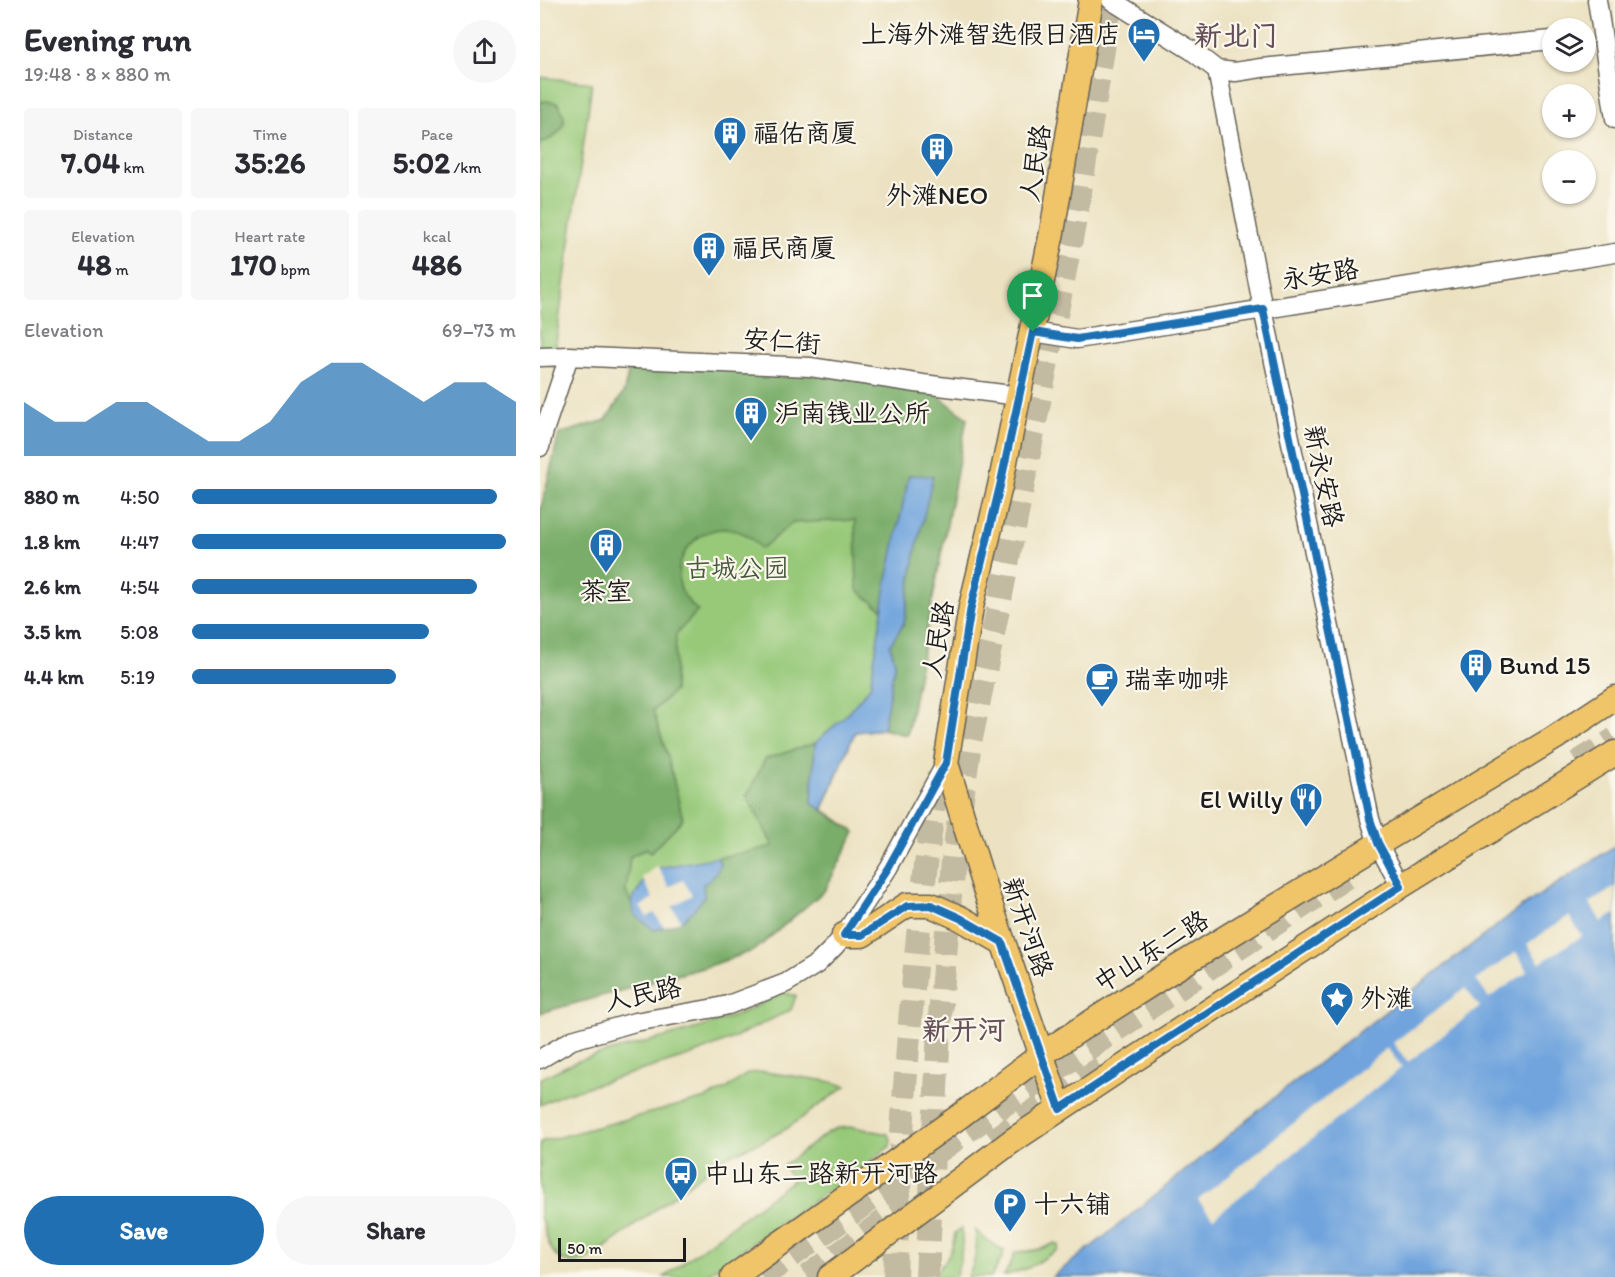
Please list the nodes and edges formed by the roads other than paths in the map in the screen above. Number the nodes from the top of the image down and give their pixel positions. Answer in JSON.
{"nodes":[{"id":1,"x":1091,"y":0,"type":"edge"},
{"id":2,"x":1111,"y":0,"type":"edge"},
{"id":3,"x":1597,"y":0,"type":"edge"},
{"id":4,"x":1601,"y":35,"type":"edge"},
{"id":5,"x":1542,"y":41,"type":"edge"},
{"id":6,"x":1217,"y":70,"type":"junction"},
{"id":7,"x":1615,"y":119,"type":"edge"},
{"id":8,"x":1615,"y":254,"type":"edge"},
{"id":9,"x":1263,"y":309,"type":"junction"},
{"id":10,"x":1033,"y":332,"type":"junction"},
{"id":11,"x":569,"y":356,"type":"junction"},
{"id":12,"x":540,"y":357,"type":"edge"},
{"id":13,"x":1019,"y":396,"type":"junction"},
{"id":14,"x":541,"y":441,"type":"edge"},
{"id":15,"x":1615,"y":698,"type":"edge"},
{"id":16,"x":1615,"y":753,"type":"edge"},
{"id":17,"x":946,"y":763,"type":"junction"},
{"id":18,"x":1378,"y":843,"type":"junction"},
{"id":19,"x":1401,"y":886,"type":"junction"},
{"id":20,"x":844,"y":935,"type":"junction"},
{"id":21,"x":1002,"y":942,"type":"junction"},
{"id":22,"x":1041,"y":1055,"type":"junction"},
{"id":23,"x":540,"y":1059,"type":"edge"},
{"id":24,"x":1060,"y":1109,"type":"junction"},
{"id":25,"x":733,"y":1277,"type":"edge"},
{"id":26,"x":830,"y":1277,"type":"edge"}],
"edges":[{"from":1,"to":10,"type":"main road","name":"人民路"},
{"from":2,"to":6,"type":"street"},
{"from":3,"to":4,"type":"street"},
{"from":4,"to":7,"type":"street"},
{"from":5,"to":6,"type":"street"},
{"from":6,"to":9,"type":"street","name":"新永安路"},
{"from":8,"to":9,"type":"street","name":"永安路"},
{"from":9,"to":10,"type":"street","name":"永安路"},
{"from":9,"to":18,"type":"street","name":"新永安路"},
{"from":10,"to":13,"type":"main road","name":"人民路"},
{"from":11,"to":12,"type":"street","name":"安仁街"},
{"from":11,"to":13,"type":"street","name":"安仁街"},
{"from":11,"to":14,"type":"street"},
{"from":13,"to":17,"type":"main road","name":"人民路"},
{"from":15,"to":18,"type":"main road","name":"中山东二路"},
{"from":16,"to":19,"type":"main road"},
{"from":17,"to":20,"type":"street","name":"人民路"},
{"from":17,"to":21,"type":"main road","name":"新开河路"},
{"from":18,"to":19,"type":"street","name":"新永安路"},
{"from":18,"to":22,"type":"main road","name":"中山东二路"},
{"from":19,"to":24,"type":"main road"},
{"from":20,"to":21,"type":"main road"},
{"from":20,"to":23,"type":"street","name":"人民路"},
{"from":21,"to":22,"type":"main road","name":"新开河路"},
{"from":22,"to":24,"type":"main road","name":"新开河路"},
{"from":22,"to":25,"type":"main road","name":"中山东二路"},
{"from":24,"to":26,"type":"main road"}]}
